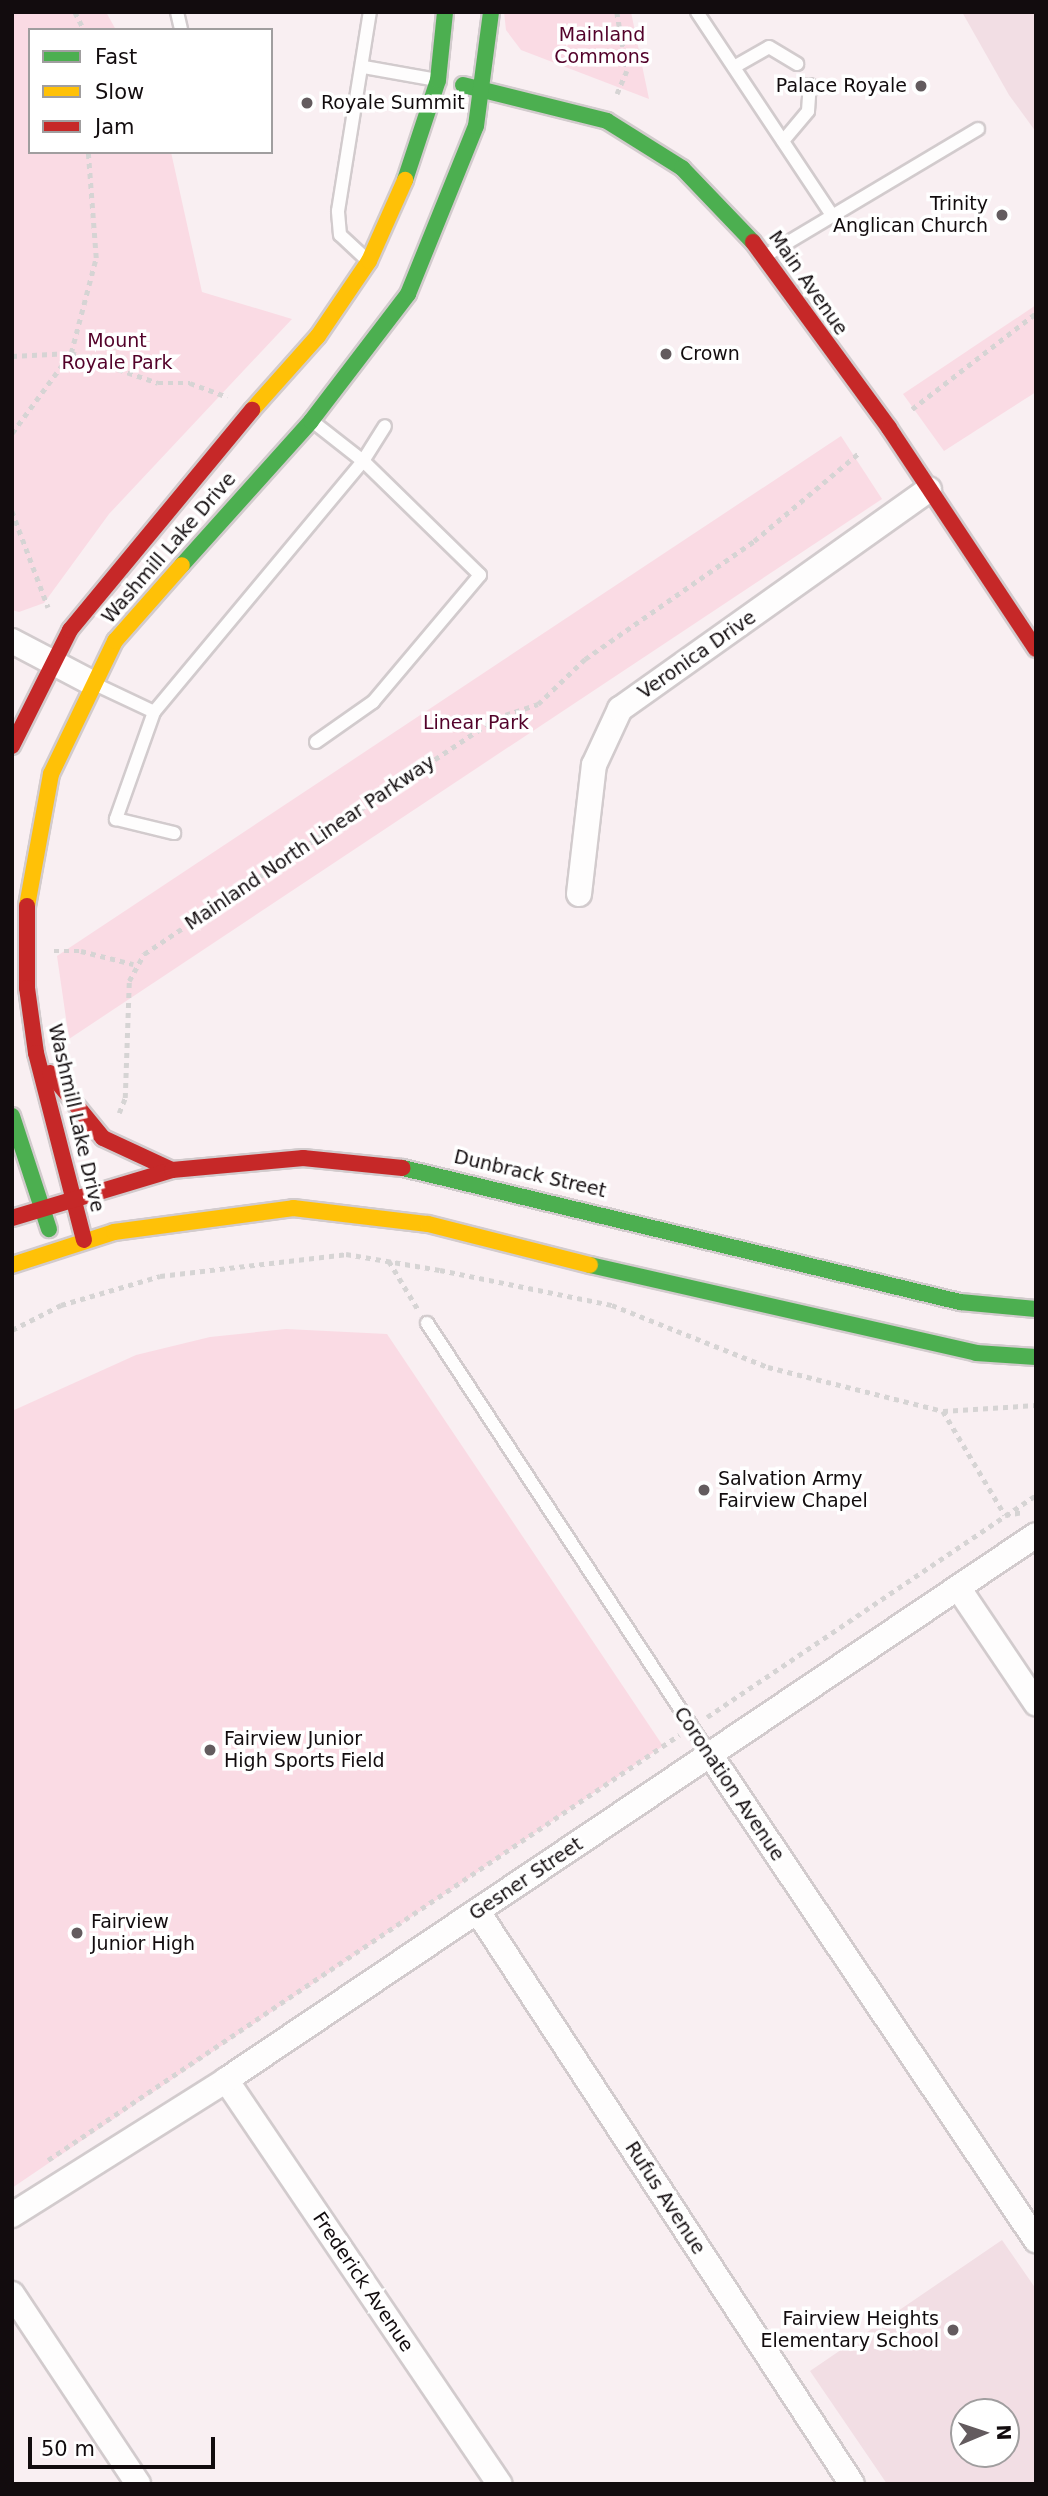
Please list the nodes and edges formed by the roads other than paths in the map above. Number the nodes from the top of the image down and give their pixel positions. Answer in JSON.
{"nodes":[{"id":1,"x":370,"y":12,"type":"edge"},
{"id":2,"x":445,"y":12,"type":"edge"},
{"id":3,"x":491,"y":12,"type":"edge"},
{"id":4,"x":697,"y":12,"type":"edge"},
{"id":5,"x":797,"y":64,"type":"dead end"},
{"id":6,"x":364,"y":67,"type":"junction"},
{"id":7,"x":734,"y":67,"type":"junction"},
{"id":8,"x":438,"y":80,"type":"junction"},
{"id":9,"x":810,"y":85,"type":"dead end"},
{"id":10,"x":484,"y":88,"type":"junction"},
{"id":11,"x":978,"y":129,"type":"dead end"},
{"id":12,"x":783,"y":141,"type":"junction"},
{"id":13,"x":830,"y":212,"type":"junction"},
{"id":14,"x":765,"y":256,"type":"junction"},
{"id":15,"x":369,"y":261,"type":"junction"},
{"id":16,"x":312,"y":421,"type":"junction"},
{"id":17,"x":385,"y":426,"type":"dead end"},
{"id":18,"x":363,"y":460,"type":"junction"},
{"id":19,"x":929,"y":489,"type":"junction"},
{"id":20,"x":12,"y":641,"type":"edge"},
{"id":21,"x":1036,"y":649,"type":"edge"},
{"id":22,"x":51,"y":660,"type":"junction"},
{"id":23,"x":90,"y":682,"type":"junction"},
{"id":24,"x":154,"y":712,"type":"junction"},
{"id":25,"x":316,"y":743,"type":"dead end"},
{"id":26,"x":12,"y":746,"type":"edge"},
{"id":27,"x":174,"y":833,"type":"dead end"},
{"id":28,"x":579,"y":894,"type":"dead end"},
{"id":29,"x":36,"y":1053,"type":"junction"},
{"id":30,"x":12,"y":1116,"type":"edge"},
{"id":31,"x":172,"y":1170,"type":"junction"},
{"id":32,"x":71,"y":1196,"type":"junction"},
{"id":33,"x":42,"y":1206,"type":"junction"},
{"id":34,"x":12,"y":1218,"type":"edge"},
{"id":35,"x":84,"y":1240,"type":"junction"},
{"id":36,"x":55,"y":1249,"type":"junction"},
{"id":37,"x":12,"y":1265,"type":"edge"},
{"id":38,"x":1036,"y":1309,"type":"edge"},
{"id":39,"x":427,"y":1324,"type":"road end"},
{"id":40,"x":1036,"y":1357,"type":"edge"},
{"id":41,"x":1036,"y":1535,"type":"edge"},
{"id":42,"x":959,"y":1589,"type":"junction"},
{"id":43,"x":1036,"y":1703,"type":"edge"},
{"id":44,"x":709,"y":1754,"type":"junction"},
{"id":45,"x":478,"y":1912,"type":"junction"},
{"id":46,"x":226,"y":2080,"type":"junction"},
{"id":47,"x":12,"y":2215,"type":"edge"},
{"id":48,"x":1036,"y":2240,"type":"edge"},
{"id":49,"x":12,"y":2294,"type":"edge"},
{"id":50,"x":138,"y":2484,"type":"edge"},
{"id":51,"x":500,"y":2484,"type":"edge"},
{"id":52,"x":852,"y":2484,"type":"edge"}],
"edges":[{"from":1,"to":6,"type":"lane"},
{"from":2,"to":8,"type":"street","name":"Washmill Lake Drive"},
{"from":3,"to":10,"type":"street","name":"Washmill Lake Drive"},
{"from":4,"to":7,"type":"lane"},
{"from":5,"to":7,"type":"lane"},
{"from":6,"to":8,"type":"lane"},
{"from":6,"to":15,"type":"lane"},
{"from":7,"to":12,"type":"lane"},
{"from":8,"to":10,"type":"street","name":"Main Avenue"},
{"from":8,"to":15,"type":"street","name":"Washmill Lake Drive"},
{"from":9,"to":12,"type":"lane"},
{"from":10,"to":14,"type":"street","name":"Main Avenue"},
{"from":10,"to":16,"type":"street","name":"Washmill Lake Drive"},
{"from":11,"to":13,"type":"lane"},
{"from":12,"to":13,"type":"lane"},
{"from":13,"to":14,"type":"lane"},
{"from":14,"to":19,"type":"street","name":"Main Avenue"},
{"from":15,"to":22,"type":"street","name":"Washmill Lake Drive"},
{"from":16,"to":18,"type":"lane"},
{"from":16,"to":23,"type":"street","name":"Washmill Lake Drive"},
{"from":17,"to":18,"type":"lane"},
{"from":18,"to":24,"type":"lane"},
{"from":18,"to":25,"type":"lane"},
{"from":19,"to":21,"type":"street","name":"Main Avenue"},
{"from":19,"to":28,"type":"street","name":"Veronica Drive"},
{"from":20,"to":22,"type":"street"},
{"from":22,"to":23,"type":"street"},
{"from":22,"to":26,"type":"street","name":"Washmill Lake Drive"},
{"from":23,"to":24,"type":"lane"},
{"from":23,"to":29,"type":"street","name":"Washmill Lake Drive"},
{"from":24,"to":27,"type":"lane"},
{"from":29,"to":31,"type":"street"},
{"from":29,"to":32,"type":"street","name":"Washmill Lake Drive"},
{"from":30,"to":33,"type":"street"},
{"from":31,"to":32,"type":"street","name":"Dunbrack Street"},
{"from":31,"to":38,"type":"street","name":"Dunbrack Street"},
{"from":32,"to":33,"type":"street","name":"Dunbrack Street"},
{"from":32,"to":35,"type":"street","name":"Washmill Lake Drive"},
{"from":33,"to":34,"type":"street","name":"Dunbrack Street"},
{"from":33,"to":36,"type":"street"},
{"from":35,"to":36,"type":"street"},
{"from":35,"to":40,"type":"street"},
{"from":36,"to":37,"type":"street"},
{"from":39,"to":44,"type":"lane","name":"Coronation Avenue"},
{"from":41,"to":42,"type":"street","name":"Gesner Street"},
{"from":42,"to":43,"type":"street"},
{"from":42,"to":44,"type":"street","name":"Gesner Street"},
{"from":44,"to":45,"type":"street","name":"Gesner Street"},
{"from":44,"to":48,"type":"street","name":"Coronation Avenue"},
{"from":45,"to":46,"type":"street","name":"Gesner Street"},
{"from":45,"to":52,"type":"street","name":"Rufus Avenue"},
{"from":46,"to":47,"type":"street","name":"Gesner Street"},
{"from":46,"to":51,"type":"street","name":"Frederick Avenue"},
{"from":49,"to":50,"type":"street"}]}
